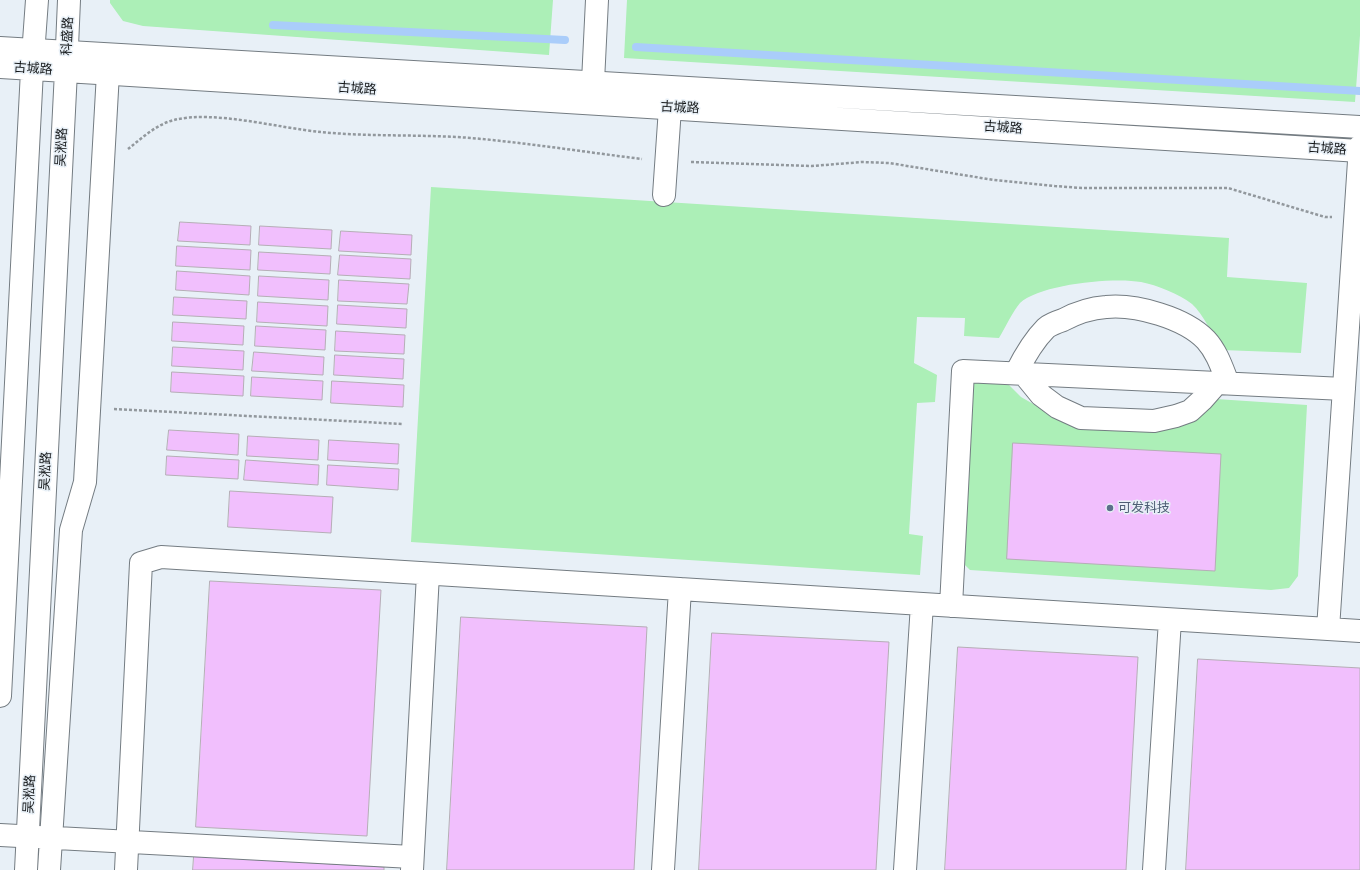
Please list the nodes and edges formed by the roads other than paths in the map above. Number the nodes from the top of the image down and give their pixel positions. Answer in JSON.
{"nodes":[{"id":1,"x":37,"y":0,"type":"edge"},
{"id":2,"x":70,"y":0,"type":"edge"},
{"id":3,"x":597,"y":0,"type":"edge"},
{"id":4,"x":0,"y":48,"type":"edge"},
{"id":5,"x":33,"y":60,"type":"junction"},
{"id":6,"x":66,"y":62,"type":"junction"},
{"id":7,"x":109,"y":64,"type":"junction"},
{"id":8,"x":0,"y":67,"type":"edge"},
{"id":9,"x":593,"y":82,"type":"junction"},
{"id":10,"x":592,"y":103,"type":"junction"},
{"id":11,"x":670,"y":108,"type":"junction"},
{"id":12,"x":1360,"y":127,"type":"edge"},
{"id":13,"x":1360,"y":146,"type":"edge"},
{"id":14,"x":1360,"y":151,"type":"edge"},
{"id":15,"x":664,"y":195,"type":"dead end"},
{"id":16,"x":1354,"y":322,"type":"edge"},
{"id":17,"x":1019,"y":373,"type":"junction"},
{"id":18,"x":1222,"y":383,"type":"junction"},
{"id":19,"x":1344,"y":389,"type":"junction"},
{"id":20,"x":428,"y":574,"type":"junction"},
{"id":21,"x":680,"y":589,"type":"junction"},
{"id":22,"x":922,"y":604,"type":"junction"},
{"id":23,"x":951,"y":606,"type":"junction"},
{"id":24,"x":1170,"y":620,"type":"junction"},
{"id":25,"x":1328,"y":630,"type":"junction"},
{"id":26,"x":1360,"y":631,"type":"edge"},
{"id":27,"x":0,"y":696,"type":"edge"},
{"id":28,"x":0,"y":835,"type":"edge"},
{"id":29,"x":28,"y":837,"type":"junction"},
{"id":30,"x":51,"y":838,"type":"junction"},
{"id":31,"x":127,"y":842,"type":"junction"},
{"id":32,"x":412,"y":863,"type":"edge"},
{"id":33,"x":26,"y":870,"type":"edge"},
{"id":34,"x":49,"y":870,"type":"edge"},
{"id":35,"x":126,"y":870,"type":"edge"},
{"id":36,"x":663,"y":870,"type":"edge"},
{"id":37,"x":905,"y":870,"type":"edge"},
{"id":38,"x":1154,"y":870,"type":"edge"}],
"edges":[{"from":1,"to":5,"type":"main road"},
{"from":2,"to":6,"type":"main road","name":"科盛路"},
{"from":3,"to":9,"type":"main road"},
{"from":4,"to":5,"type":"main road","name":"古城路"},
{"from":5,"to":6,"type":"main road","name":"古城路"},
{"from":5,"to":8,"type":"main road","name":"古城路"},
{"from":5,"to":27,"type":"main road"},
{"from":6,"to":7,"type":"main road","name":"古城路"},
{"from":6,"to":29,"type":"main road","name":"吴淞路"},
{"from":7,"to":9,"type":"main road","name":"古城路"},
{"from":7,"to":10,"type":"main road","name":"古城路"},
{"from":7,"to":30,"type":"main road"},
{"from":9,"to":10,"type":"main road"},
{"from":9,"to":12,"type":"main road","name":"古城路"},
{"from":10,"to":11,"type":"main road","name":"古城路"},
{"from":11,"to":14,"type":"main road","name":"古城路"},
{"from":11,"to":15,"type":"main road"},
{"from":13,"to":14,"type":"main road"},
{"from":14,"to":16,"type":"main road"},
{"from":16,"to":19,"type":"main road"},
{"from":17,"to":18,"type":"main road"},
{"from":17,"to":18,"type":"main road"},
{"from":17,"to":18,"type":"main road"},
{"from":17,"to":23,"type":"main road"},
{"from":18,"to":19,"type":"main road"},
{"from":19,"to":25,"type":"main road"},
{"from":20,"to":21,"type":"main road"},
{"from":20,"to":31,"type":"main road"},
{"from":20,"to":32,"type":"main road"},
{"from":21,"to":22,"type":"main road"},
{"from":21,"to":36,"type":"main road"},
{"from":22,"to":23,"type":"main road"},
{"from":22,"to":37,"type":"main road"},
{"from":23,"to":24,"type":"main road"},
{"from":24,"to":25,"type":"main road"},
{"from":24,"to":38,"type":"main road"},
{"from":25,"to":26,"type":"main road"},
{"from":28,"to":29,"type":"main road"},
{"from":29,"to":30,"type":"main road"},
{"from":29,"to":33,"type":"main road","name":"吴淞路"},
{"from":30,"to":31,"type":"main road"},
{"from":30,"to":34,"type":"main road"},
{"from":31,"to":32,"type":"main road"},
{"from":31,"to":35,"type":"main road"}]}
